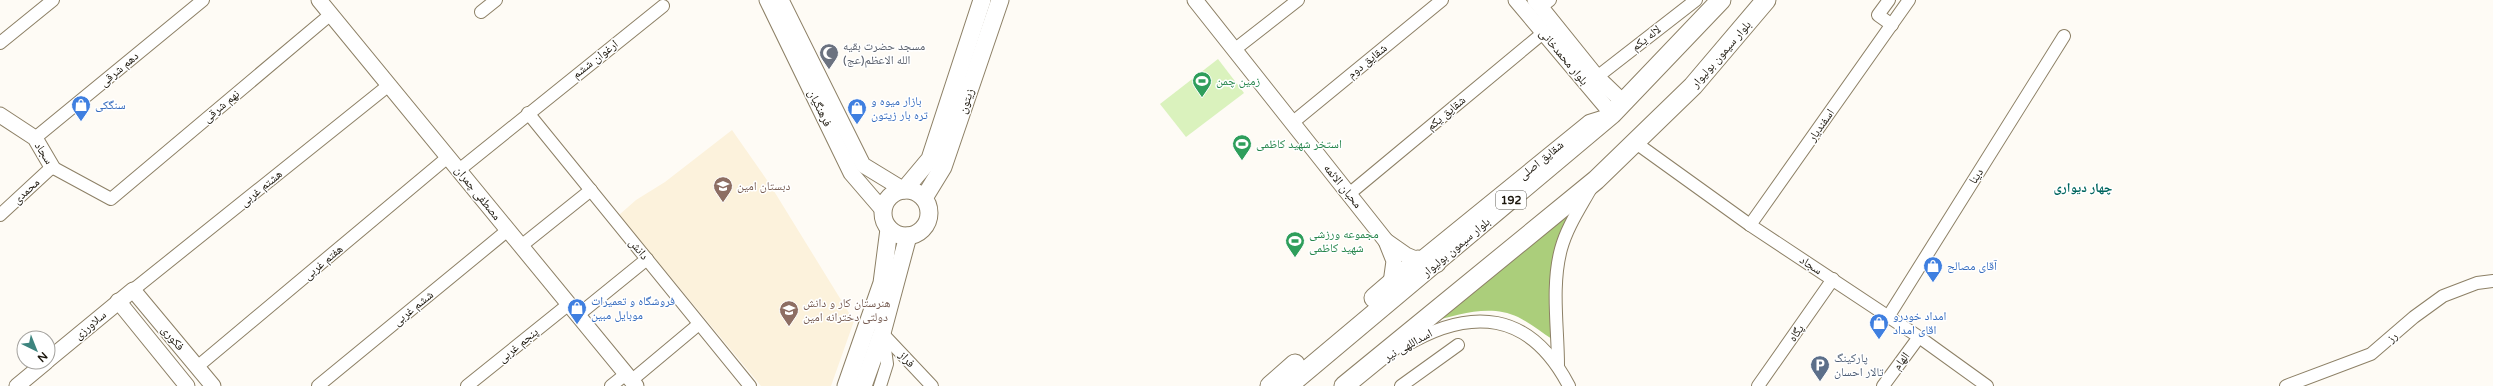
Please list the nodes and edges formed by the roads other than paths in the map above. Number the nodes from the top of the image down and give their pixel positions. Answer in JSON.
{"nodes":[{"id":1,"x":52,"y":0,"type":"edge"},
{"id":2,"x":203,"y":0,"type":"edge"},
{"id":3,"x":319,"y":0,"type":"edge"},
{"id":4,"x":496,"y":0,"type":"edge"},
{"id":5,"x":767,"y":0,"type":"edge"},
{"id":6,"x":780,"y":0,"type":"edge"},
{"id":7,"x":982,"y":0,"type":"edge"},
{"id":8,"x":1000,"y":0,"type":"edge"},
{"id":9,"x":1195,"y":0,"type":"edge"},
{"id":10,"x":1298,"y":0,"type":"edge"},
{"id":11,"x":1442,"y":0,"type":"edge"},
{"id":12,"x":1516,"y":0,"type":"edge"},
{"id":13,"x":1696,"y":0,"type":"edge"},
{"id":14,"x":1721,"y":0,"type":"edge"},
{"id":15,"x":1766,"y":0,"type":"edge"},
{"id":16,"x":1889,"y":0,"type":"edge"},
{"id":17,"x":1909,"y":0,"type":"edge"},
{"id":18,"x":1542,"y":2,"type":"edge"},
{"id":19,"x":663,"y":6,"type":"dead end"},
{"id":20,"x":481,"y":12,"type":"dead end"},
{"id":21,"x":331,"y":14,"type":"junction"},
{"id":22,"x":1892,"y":25,"type":"junction"},
{"id":23,"x":1543,"y":33,"type":"junction"},
{"id":24,"x":2064,"y":36,"type":"dead end"},
{"id":25,"x":0,"y":43,"type":"edge"},
{"id":26,"x":1234,"y":50,"type":"junction"},
{"id":27,"x":1597,"y":77,"type":"junction"},
{"id":28,"x":389,"y":85,"type":"junction"},
{"id":29,"x":1617,"y":108,"type":"junction"},
{"id":30,"x":528,"y":113,"type":"junction"},
{"id":31,"x":0,"y":115,"type":"edge"},
{"id":32,"x":1292,"y":122,"type":"junction"},
{"id":33,"x":36,"y":138,"type":"junction"},
{"id":34,"x":1636,"y":143,"type":"junction"},
{"id":35,"x":448,"y":157,"type":"junction"},
{"id":36,"x":52,"y":167,"type":"junction"},
{"id":37,"x":458,"y":170,"type":"junction"},
{"id":38,"x":1596,"y":180,"type":"junction"},
{"id":39,"x":591,"y":190,"type":"junction"},
{"id":40,"x":904,"y":190,"type":"junction"},
{"id":41,"x":1349,"y":194,"type":"junction"},
{"id":42,"x":924,"y":198,"type":"junction"},
{"id":43,"x":111,"y":199,"type":"joint"},
{"id":44,"x":882,"y":209,"type":"junction"},
{"id":45,"x":0,"y":215,"type":"edge"},
{"id":46,"x":1750,"y":225,"type":"junction"},
{"id":47,"x":888,"y":229,"type":"junction"},
{"id":48,"x":508,"y":230,"type":"junction"},
{"id":49,"x":908,"y":236,"type":"junction"},
{"id":50,"x":1386,"y":241,"type":"junction"},
{"id":51,"x":522,"y":246,"type":"junction"},
{"id":52,"x":646,"y":259,"type":"junction"},
{"id":53,"x":1427,"y":262,"type":"junction"},
{"id":54,"x":1833,"y":279,"type":"junction"},
{"id":55,"x":2493,"y":281,"type":"edge"},
{"id":56,"x":1391,"y":283,"type":"junction"},
{"id":57,"x":133,"y":290,"type":"junction"},
{"id":58,"x":118,"y":301,"type":"junction"},
{"id":59,"x":574,"y":310,"type":"junction"},
{"id":60,"x":1888,"y":317,"type":"junction"},
{"id":61,"x":699,"y":324,"type":"junction"},
{"id":62,"x":882,"y":333,"type":"junction"},
{"id":63,"x":1919,"y":337,"type":"junction"},
{"id":64,"x":1458,"y":345,"type":"dead end"},
{"id":65,"x":56,"y":353,"type":"edge"},
{"id":66,"x":1558,"y":365,"type":"junction"},
{"id":67,"x":197,"y":367,"type":"junction"},
{"id":68,"x":36,"y":370,"type":"edge"},
{"id":69,"x":1364,"y":371,"type":"junction"},
{"id":70,"x":631,"y":380,"type":"edge"},
{"id":71,"x":180,"y":384,"type":"edge"},
{"id":72,"x":17,"y":386,"type":"edge"},
{"id":73,"x":212,"y":386,"type":"edge"},
{"id":74,"x":318,"y":386,"type":"edge"},
{"id":75,"x":468,"y":386,"type":"edge"},
{"id":76,"x":611,"y":386,"type":"edge"},
{"id":77,"x":750,"y":386,"type":"edge"},
{"id":78,"x":846,"y":386,"type":"edge"},
{"id":79,"x":863,"y":386,"type":"edge"},
{"id":80,"x":880,"y":386,"type":"edge"},
{"id":81,"x":932,"y":386,"type":"edge"},
{"id":82,"x":1270,"y":386,"type":"edge"},
{"id":83,"x":1288,"y":386,"type":"edge"},
{"id":84,"x":1344,"y":386,"type":"edge"},
{"id":85,"x":1349,"y":386,"type":"edge"},
{"id":86,"x":1400,"y":386,"type":"edge"},
{"id":87,"x":1569,"y":386,"type":"edge"},
{"id":88,"x":1758,"y":386,"type":"edge"},
{"id":89,"x":1883,"y":386,"type":"edge"},
{"id":90,"x":1987,"y":386,"type":"edge"},
{"id":91,"x":2286,"y":386,"type":"edge"}],
"edges":[{"from":1,"to":25,"type":"street"},
{"from":2,"to":33,"type":"street","name":"دهم شرقی"},
{"from":3,"to":21,"type":"street","name":"مصطفی چمران"},
{"from":4,"to":20,"type":"street"},
{"from":5,"to":44,"type":"street","name":"فرهنگیان"},
{"from":6,"to":40,"type":"street","name":"فرهنگیان"},
{"from":7,"to":40,"type":"main road","name":"زیتون"},
{"from":8,"to":42,"type":"main road","name":"زیتون"},
{"from":9,"to":26,"type":"street","name":"محبان الائمه"},
{"from":10,"to":26,"type":"street"},
{"from":11,"to":32,"type":"street","name":"شقایق دوم"},
{"from":12,"to":23,"type":"street","name":"بلوار محمدخانی"},
{"from":13,"to":27,"type":"street","name":"لاله یکم"},
{"from":14,"to":29,"type":"main road","name":"بلوار سیمون بولیوار","number":"192"},
{"from":15,"to":34,"type":"main road","name":"بلوار سیمون بولیوار"},
{"from":16,"to":22,"type":"street"},
{"from":17,"to":22,"type":"street","name":"اسفندیار"},
{"from":18,"to":27,"type":"street","name":"بلوار محمدخانی"},
{"from":19,"to":30,"type":"street","name":"ارغوان ششم"},
{"from":21,"to":28,"type":"street","name":"مصطفی چمران"},
{"from":21,"to":43,"type":"street","name":"نهم شرقی"},
{"from":22,"to":46,"type":"street","name":"اسفندیار"},
{"from":23,"to":29,"type":"street","name":"بلوار محمدخانی"},
{"from":23,"to":41,"type":"street","name":"شقایق یکم"},
{"from":24,"to":60,"type":"street","name":"دینا"},
{"from":26,"to":32,"type":"street","name":"محبان الائمه"},
{"from":27,"to":29,"type":"street","name":"بلوار محمدخانی"},
{"from":28,"to":35,"type":"street","name":"مصطفی چمران"},
{"from":28,"to":57,"type":"street","name":"هشتم غربی"},
{"from":29,"to":53,"type":"main road","name":"بلوار سیمون بولیوار","number":"192"},
{"from":30,"to":37,"type":"street","name":"ارغوان ششم"},
{"from":30,"to":39,"type":"street","name":"دانش"},
{"from":31,"to":33,"type":"street","name":"سجاد"},
{"from":32,"to":41,"type":"street","name":"محبان الائمه"},
{"from":33,"to":36,"type":"street","name":"سجاد"},
{"from":34,"to":38,"type":"main road","name":"بلوار سیمون بولیوار"},
{"from":34,"to":46,"type":"street","name":"سجاد"},
{"from":35,"to":37,"type":"street","name":"مصطفی چمران"},
{"from":35,"to":67,"type":"street","name":"هفتم غربی"},
{"from":36,"to":43,"type":"street","name":"سجاد"},
{"from":36,"to":45,"type":"street","name":"محمدی"},
{"from":37,"to":48,"type":"street","name":"مصطفی چمران"},
{"from":38,"to":66,"type":"street","name":"اسداللهی نیر"},
{"from":38,"to":69,"type":"main road","name":"بلوار سیمون بولیوار"},
{"from":39,"to":51,"type":"street"},
{"from":39,"to":52,"type":"street","name":"دانش"},
{"from":40,"to":42,"type":"main road"},
{"from":40,"to":44,"type":"main road"},
{"from":41,"to":50,"type":"street","name":"محبان الائمه"},
{"from":42,"to":49,"type":"main road"},
{"from":44,"to":47,"type":"main road"},
{"from":46,"to":54,"type":"street","name":"سجاد"},
{"from":47,"to":49,"type":"main road"},
{"from":47,"to":78,"type":"main road"},
{"from":48,"to":51,"type":"street","name":"مصطفی چمران"},
{"from":48,"to":74,"type":"street","name":"ششم غربی"},
{"from":49,"to":62,"type":"main road"},
{"from":50,"to":53,"type":"street","name":"محبان الائمه"},
{"from":50,"to":56,"type":"street","name":"محبان الائمه"},
{"from":51,"to":59,"type":"street","name":"مصطفی چمران"},
{"from":52,"to":59,"type":"street","name":"پنجم غربی"},
{"from":52,"to":61,"type":"street","name":"دانش"},
{"from":53,"to":56,"type":"main road"},
{"from":53,"to":83,"type":"main road","name":"بلوار سیمون بولیوار","number":"192"},
{"from":54,"to":60,"type":"street","name":"سجاد"},
{"from":54,"to":88,"type":"street","name":"پگاه"},
{"from":55,"to":91,"type":"street","name":"رز"},
{"from":56,"to":82,"type":"main road"},
{"from":57,"to":58,"type":"street","name":"سلاورزی"},
{"from":57,"to":67,"type":"street","name":"فکوری"},
{"from":58,"to":65,"type":"street","name":"سلاورزی"},
{"from":58,"to":71,"type":"street","name":"فکوری"},
{"from":59,"to":70,"type":"street","name":"مصطفی چمران"},
{"from":59,"to":75,"type":"street","name":"پنجم غربی"},
{"from":60,"to":63,"type":"street","name":"سجاد"},
{"from":61,"to":70,"type":"street"},
{"from":61,"to":77,"type":"street","name":"دانش"},
{"from":62,"to":79,"type":"main road"},
{"from":62,"to":80,"type":"street"},
{"from":62,"to":81,"type":"street","name":"فراز"},
{"from":63,"to":89,"type":"street","name":"الهام"},
{"from":63,"to":90,"type":"street","name":"سجاد"},
{"from":64,"to":86,"type":"street"},
{"from":66,"to":69,"type":"street","name":"اسداللهی نیر"},
{"from":66,"to":87,"type":"street","name":"اسداللهی نیر"},
{"from":67,"to":73,"type":"street","name":"فکوری"},
{"from":68,"to":72,"type":"street","name":"سلاورزی"},
{"from":69,"to":84,"type":"main road","name":"بلوار سیمون بولیوار"},
{"from":69,"to":85,"type":"main road"},
{"from":70,"to":76,"type":"street"}]}
